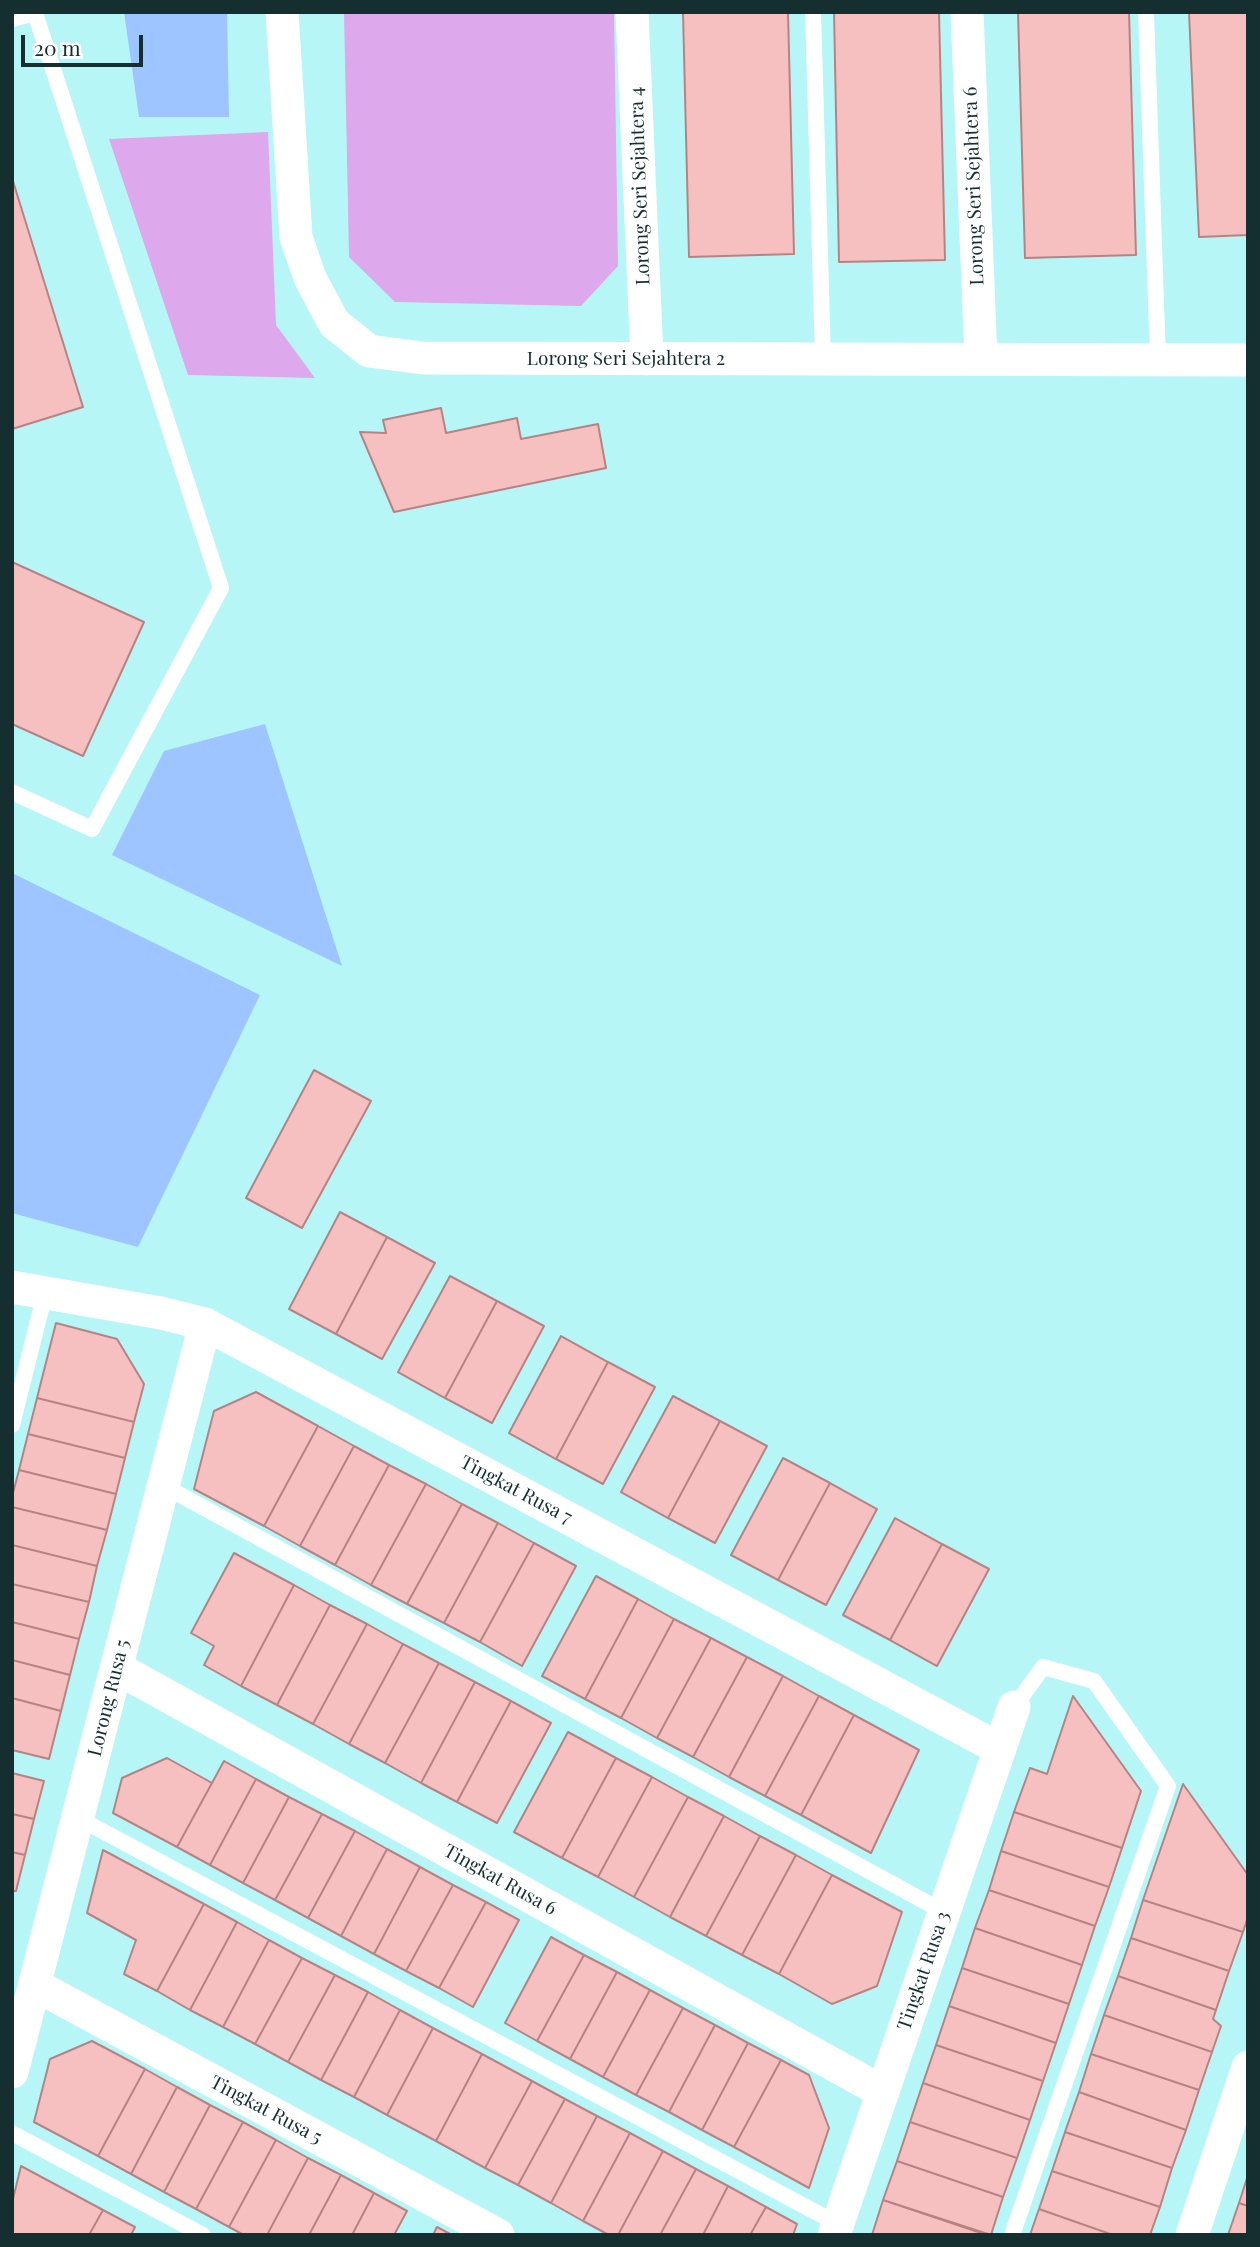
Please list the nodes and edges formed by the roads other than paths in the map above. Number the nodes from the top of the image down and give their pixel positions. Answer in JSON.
{"nodes":[{"id":1,"x":282,"y":12,"type":"edge"},
{"id":2,"x":632,"y":12,"type":"edge"},
{"id":3,"x":813,"y":12,"type":"edge"},
{"id":4,"x":967,"y":12,"type":"edge"},
{"id":5,"x":1146,"y":12,"type":"edge"},
{"id":6,"x":12,"y":19,"type":"edge"},
{"id":7,"x":647,"y":359,"type":"junction"},
{"id":8,"x":823,"y":359,"type":"junction"},
{"id":9,"x":981,"y":359,"type":"junction"},
{"id":10,"x":1158,"y":360,"type":"junction"},
{"id":11,"x":1248,"y":360,"type":"edge"},
{"id":12,"x":12,"y":792,"type":"edge"},
{"id":13,"x":12,"y":1287,"type":"edge"},
{"id":14,"x":45,"y":1293,"type":"junction"},
{"id":15,"x":205,"y":1324,"type":"junction"},
{"id":16,"x":12,"y":1425,"type":"edge"},
{"id":17,"x":164,"y":1486,"type":"junction"},
{"id":18,"x":117,"y":1668,"type":"junction"},
{"id":19,"x":1014,"y":1707,"type":"joint"},
{"id":20,"x":1000,"y":1749,"type":"junction"},
{"id":21,"x":78,"y":1818,"type":"junction"},
{"id":22,"x":944,"y":1912,"type":"junction"},
{"id":23,"x":35,"y":1984,"type":"junction"},
{"id":24,"x":1248,"y":2067,"type":"edge"},
{"id":25,"x":12,"y":2072,"type":"edge"},
{"id":26,"x":883,"y":2092,"type":"junction"},
{"id":27,"x":12,"y":2133,"type":"edge"},
{"id":28,"x":836,"y":2229,"type":"edge"},
{"id":29,"x":203,"y":2235,"type":"edge"},
{"id":30,"x":498,"y":2235,"type":"edge"},
{"id":31,"x":1012,"y":2235,"type":"edge"},
{"id":32,"x":1192,"y":2235,"type":"edge"}],
"edges":[{"from":1,"to":7,"type":"street","name":"Lorong Seri Sejahtera 2"},
{"from":2,"to":7,"type":"street","name":"Lorong Seri Sejahtera 4"},
{"from":3,"to":8,"type":"lane"},
{"from":4,"to":9,"type":"street","name":"Lorong Seri Sejahtera 6"},
{"from":5,"to":10,"type":"lane"},
{"from":6,"to":12,"type":"lane"},
{"from":7,"to":8,"type":"street","name":"Lorong Seri Sejahtera 2"},
{"from":8,"to":9,"type":"street","name":"Lorong Seri Sejahtera 2"},
{"from":9,"to":10,"type":"street","name":"Lorong Seri Sejahtera 2"},
{"from":10,"to":11,"type":"street","name":"Lorong Seri Sejahtera 2"},
{"from":13,"to":14,"type":"street","name":"Tingkat Rusa 7"},
{"from":14,"to":15,"type":"street","name":"Tingkat Rusa 7"},
{"from":14,"to":16,"type":"lane"},
{"from":15,"to":17,"type":"street","name":"Lorong Rusa 5"},
{"from":15,"to":20,"type":"street","name":"Tingkat Rusa 7"},
{"from":17,"to":18,"type":"street","name":"Lorong Rusa 5"},
{"from":17,"to":22,"type":"lane"},
{"from":18,"to":21,"type":"street","name":"Lorong Rusa 5"},
{"from":18,"to":26,"type":"street","name":"Tingkat Rusa 6"},
{"from":19,"to":20,"type":"street","name":"Tingkat Rusa 3"},
{"from":19,"to":31,"type":"lane"},
{"from":20,"to":22,"type":"street","name":"Tingkat Rusa 3"},
{"from":21,"to":23,"type":"street","name":"Lorong Rusa 5"},
{"from":21,"to":28,"type":"lane"},
{"from":22,"to":26,"type":"street","name":"Tingkat Rusa 3"},
{"from":23,"to":25,"type":"street","name":"Lorong Rusa 5"},
{"from":23,"to":30,"type":"street","name":"Tingkat Rusa 5"},
{"from":24,"to":32,"type":"street"},
{"from":26,"to":28,"type":"street","name":"Tingkat Rusa 3"},
{"from":27,"to":29,"type":"lane"}]}
